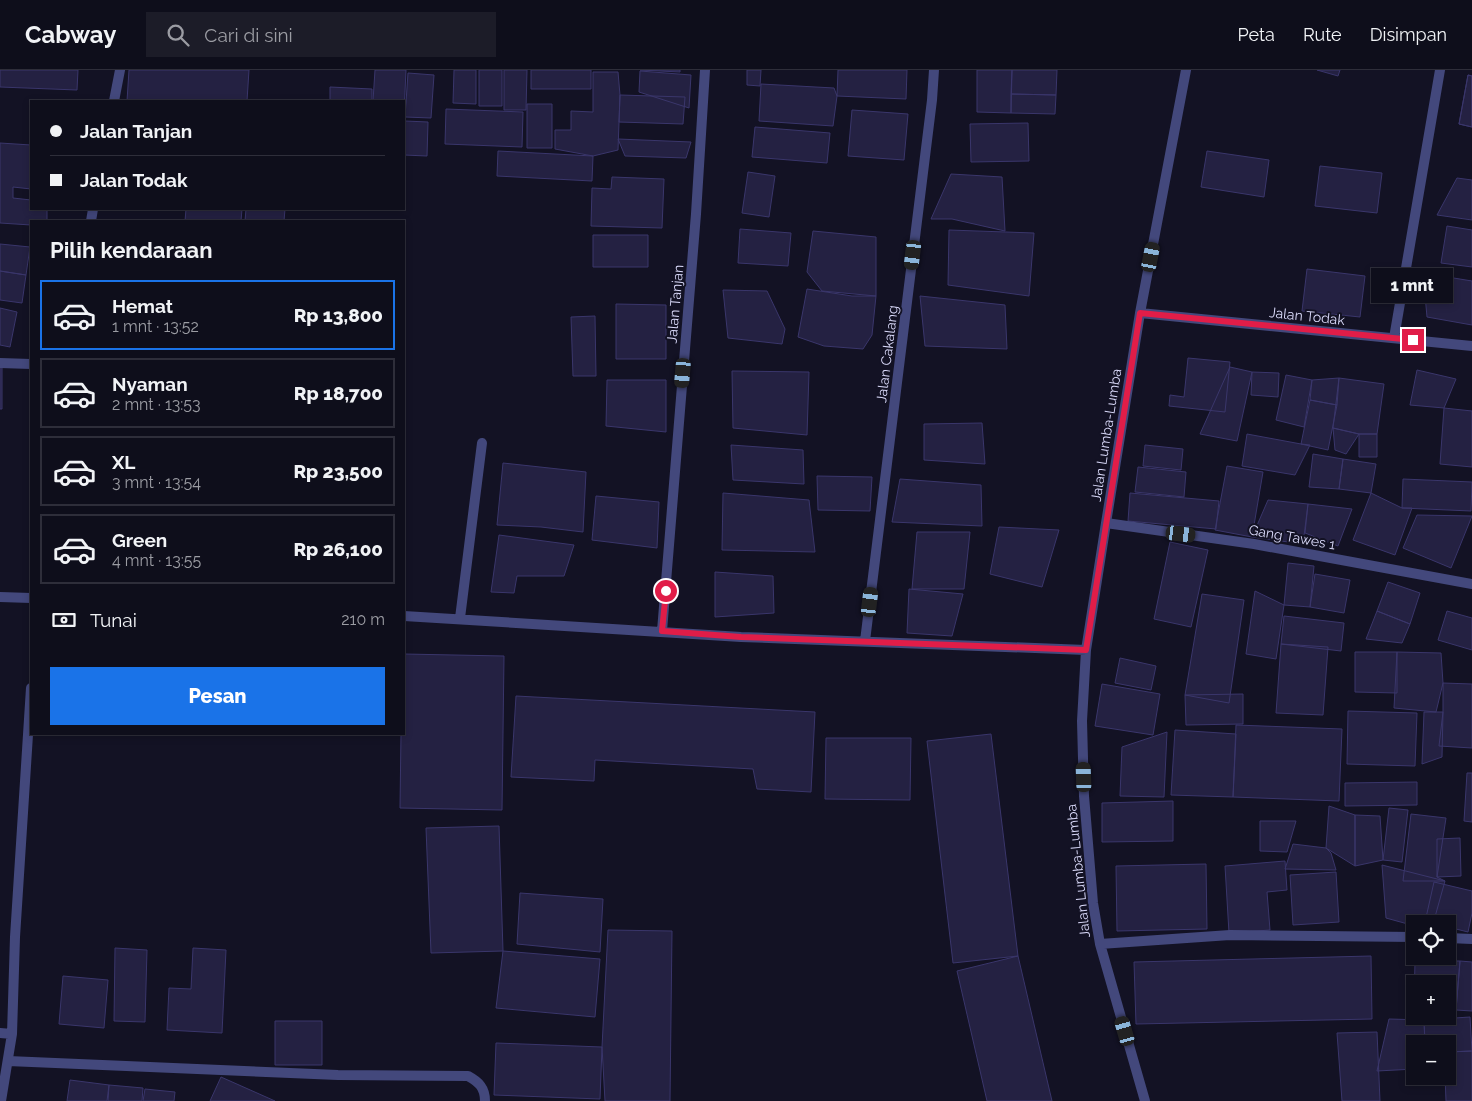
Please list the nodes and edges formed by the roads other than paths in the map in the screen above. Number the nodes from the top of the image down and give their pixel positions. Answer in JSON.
{"nodes":[{"id":1,"x":120,"y":70,"type":"edge"},
{"id":2,"x":705,"y":70,"type":"edge"},
{"id":3,"x":934,"y":70,"type":"edge"},
{"id":4,"x":1186,"y":70,"type":"edge"},
{"id":5,"x":1440,"y":70,"type":"edge"},
{"id":6,"x":114,"y":100,"type":"edge"},
{"id":7,"x":1140,"y":313,"type":"junction"},
{"id":8,"x":1394,"y":338,"type":"junction"},
{"id":9,"x":1472,"y":346,"type":"edge"},
{"id":10,"x":0,"y":363,"type":"edge"},
{"id":11,"x":30,"y":364,"type":"edge"},
{"id":12,"x":482,"y":443,"type":"dead end"},
{"id":13,"x":1106,"y":523,"type":"junction"},
{"id":14,"x":1472,"y":584,"type":"edge"},
{"id":15,"x":4,"y":596,"type":"edge"},
{"id":16,"x":30,"y":598,"type":"edge"},
{"id":17,"x":405,"y":616,"type":"edge"},
{"id":18,"x":460,"y":618,"type":"junction"},
{"id":19,"x":662,"y":631,"type":"junction"},
{"id":20,"x":865,"y":641,"type":"junction"},
{"id":21,"x":1086,"y":650,"type":"junction"},
{"id":22,"x":30,"y":705,"type":"edge"},
{"id":23,"x":1406,"y":936,"type":"edge"},
{"id":24,"x":1456,"y":938,"type":"edge"},
{"id":25,"x":1472,"y":939,"type":"edge"},
{"id":26,"x":1100,"y":944,"type":"junction"},
{"id":27,"x":0,"y":1033,"type":"edge"},
{"id":28,"x":12,"y":1034,"type":"junction"},
{"id":29,"x":8,"y":1062,"type":"junction"},
{"id":30,"x":2,"y":1101,"type":"edge"},
{"id":31,"x":486,"y":1101,"type":"edge"},
{"id":32,"x":1145,"y":1101,"type":"edge"}],
"edges":[{"from":1,"to":6,"type":"street"},
{"from":2,"to":19,"type":"street","name":"Jalan Tanjan"},
{"from":3,"to":20,"type":"street","name":"Jalan Cakalang"},
{"from":4,"to":7,"type":"street","name":"Jalan Lumba-Lumba"},
{"from":5,"to":8,"type":"street"},
{"from":7,"to":8,"type":"street","name":"Jalan Todak"},
{"from":7,"to":13,"type":"street","name":"Jalan Lumba-Lumba"},
{"from":8,"to":9,"type":"street","name":"Jalan Todak"},
{"from":10,"to":11,"type":"street"},
{"from":12,"to":18,"type":"street"},
{"from":13,"to":14,"type":"street","name":"Gang Tawes 1"},
{"from":13,"to":21,"type":"street","name":"Jalan Lumba-Lumba"},
{"from":15,"to":16,"type":"street"},
{"from":17,"to":18,"type":"street"},
{"from":18,"to":19,"type":"street"},
{"from":19,"to":20,"type":"street"},
{"from":20,"to":21,"type":"street"},
{"from":21,"to":26,"type":"street","name":"Jalan Lumba-Lumba"},
{"from":22,"to":28,"type":"street"},
{"from":23,"to":26,"type":"street"},
{"from":24,"to":25,"type":"street"},
{"from":26,"to":32,"type":"street","name":"Jalan Lumba-Lumba"},
{"from":27,"to":28,"type":"street"},
{"from":28,"to":29,"type":"street"},
{"from":29,"to":30,"type":"street"},
{"from":29,"to":31,"type":"street"}]}
